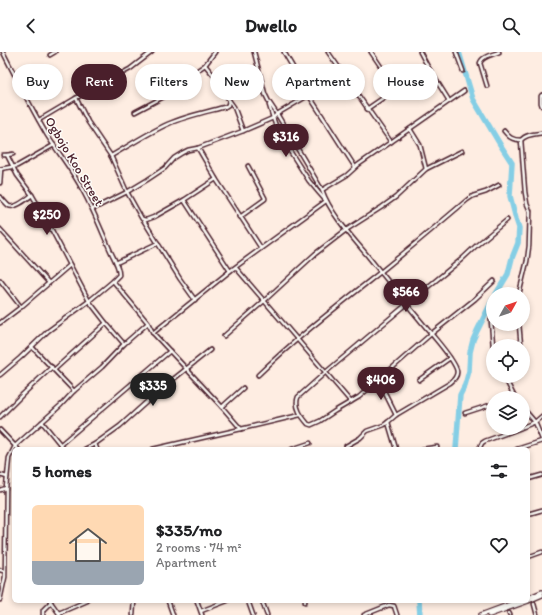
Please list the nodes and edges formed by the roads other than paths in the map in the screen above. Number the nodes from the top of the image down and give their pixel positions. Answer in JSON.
{"nodes":[{"id":1,"x":3,"y":52,"type":"edge"},
{"id":2,"x":54,"y":52,"type":"edge"},
{"id":3,"x":152,"y":52,"type":"edge"},
{"id":4,"x":215,"y":52,"type":"edge"},
{"id":5,"x":254,"y":52,"type":"edge"},
{"id":6,"x":284,"y":52,"type":"edge"},
{"id":7,"x":328,"y":52,"type":"edge"},
{"id":8,"x":371,"y":52,"type":"edge"},
{"id":9,"x":420,"y":52,"type":"edge"},
{"id":10,"x":456,"y":52,"type":"edge"},
{"id":11,"x":499,"y":52,"type":"edge"},
{"id":12,"x":50,"y":54,"type":"dead end"},
{"id":13,"x":291,"y":64,"type":"edge"},
{"id":14,"x":336,"y":64,"type":"edge"},
{"id":15,"x":379,"y":64,"type":"edge"},
{"id":16,"x":426,"y":64,"type":"edge"},
{"id":17,"x":205,"y":65,"type":"junction"},
{"id":18,"x":127,"y":71,"type":"edge"},
{"id":19,"x":210,"y":71,"type":"edge"},
{"id":20,"x":463,"y":71,"type":"dead end"},
{"id":21,"x":438,"y":83,"type":"edge"},
{"id":22,"x":487,"y":86,"type":"dead end"},
{"id":23,"x":464,"y":92,"type":"dead end"},
{"id":24,"x":542,"y":95,"type":"edge"},
{"id":25,"x":73,"y":100,"type":"edge"},
{"id":26,"x":77,"y":100,"type":"edge"},
{"id":27,"x":229,"y":100,"type":"joint"},
{"id":28,"x":301,"y":100,"type":"edge"},
{"id":29,"x":312,"y":100,"type":"edge"},
{"id":30,"x":361,"y":100,"type":"edge"},
{"id":31,"x":380,"y":100,"type":"edge"},
{"id":32,"x":449,"y":101,"type":"junction"},
{"id":33,"x":269,"y":102,"type":"junction"},
{"id":34,"x":542,"y":106,"type":"edge"},
{"id":35,"x":367,"y":109,"type":"junction"},
{"id":36,"x":135,"y":112,"type":"dead end"},
{"id":37,"x":277,"y":114,"type":"junction"},
{"id":38,"x":273,"y":118,"type":"junction"},
{"id":39,"x":38,"y":120,"type":"junction"},
{"id":40,"x":410,"y":129,"type":"junction"},
{"id":41,"x":243,"y":131,"type":"junction"},
{"id":42,"x":504,"y":131,"type":"dead end"},
{"id":43,"x":542,"y":133,"type":"edge"},
{"id":44,"x":521,"y":140,"type":"junction"},
{"id":45,"x":391,"y":142,"type":"junction"},
{"id":46,"x":54,"y":146,"type":"junction"},
{"id":47,"x":198,"y":148,"type":"junction"},
{"id":48,"x":462,"y":151,"type":"dead end"},
{"id":49,"x":13,"y":154,"type":"dead end"},
{"id":50,"x":111,"y":156,"type":"junction"},
{"id":51,"x":248,"y":166,"type":"dead end"},
{"id":52,"x":13,"y":167,"type":"junction"},
{"id":53,"x":355,"y":167,"type":"junction"},
{"id":54,"x":1,"y":169,"type":"edge"},
{"id":55,"x":426,"y":169,"type":"junction"},
{"id":56,"x":216,"y":179,"type":"junction"},
{"id":57,"x":0,"y":183,"type":"edge"},
{"id":58,"x":499,"y":185,"type":"dead end"},
{"id":59,"x":322,"y":190,"type":"junction"},
{"id":60,"x":127,"y":192,"type":"junction"},
{"id":61,"x":32,"y":195,"type":"junction"},
{"id":62,"x":0,"y":197,"type":"edge"},
{"id":63,"x":184,"y":200,"type":"junction"},
{"id":64,"x":326,"y":201,"type":"junction"},
{"id":65,"x":93,"y":209,"type":"junction"},
{"id":66,"x":240,"y":217,"type":"junction"},
{"id":67,"x":144,"y":220,"type":"junction"},
{"id":68,"x":506,"y":220,"type":"dead end"},
{"id":69,"x":0,"y":229,"type":"edge"},
{"id":70,"x":346,"y":230,"type":"junction"},
{"id":71,"x":158,"y":243,"type":"junction"},
{"id":72,"x":261,"y":248,"type":"junction"},
{"id":73,"x":116,"y":263,"type":"junction"},
{"id":74,"x":70,"y":265,"type":"junction"},
{"id":75,"x":236,"y":268,"type":"junction"},
{"id":76,"x":230,"y":271,"type":"junction"},
{"id":77,"x":381,"y":272,"type":"junction"},
{"id":78,"x":0,"y":280,"type":"edge"},
{"id":79,"x":113,"y":281,"type":"junction"},
{"id":80,"x":494,"y":281,"type":"dead end"},
{"id":81,"x":49,"y":283,"type":"junction"},
{"id":82,"x":521,"y":287,"type":"edge"},
{"id":83,"x":195,"y":300,"type":"junction"},
{"id":84,"x":89,"y":301,"type":"junction"},
{"id":85,"x":264,"y":301,"type":"junction"},
{"id":86,"x":407,"y":304,"type":"junction"},
{"id":87,"x":21,"y":307,"type":"junction"},
{"id":88,"x":0,"y":322,"type":"edge"},
{"id":89,"x":106,"y":323,"type":"junction"},
{"id":90,"x":148,"y":323,"type":"junction"},
{"id":91,"x":153,"y":333,"type":"junction"},
{"id":92,"x":431,"y":334,"type":"junction"},
{"id":93,"x":224,"y":336,"type":"dead end"},
{"id":94,"x":297,"y":339,"type":"junction"},
{"id":95,"x":124,"y":344,"type":"junction"},
{"id":96,"x":32,"y":346,"type":"junction"},
{"id":97,"x":210,"y":350,"type":"dead end"},
{"id":98,"x":170,"y":351,"type":"junction"},
{"id":99,"x":450,"y":358,"type":"junction"},
{"id":100,"x":53,"y":369,"type":"junction"},
{"id":101,"x":187,"y":369,"type":"junction"},
{"id":102,"x":326,"y":372,"type":"junction"},
{"id":103,"x":0,"y":375,"type":"edge"},
{"id":104,"x":258,"y":375,"type":"dead end"},
{"id":105,"x":419,"y":380,"type":"dead end"},
{"id":106,"x":377,"y":381,"type":"junction"},
{"id":107,"x":243,"y":388,"type":"dead end"},
{"id":108,"x":74,"y":391,"type":"junction"},
{"id":109,"x":351,"y":402,"type":"junction"},
{"id":110,"x":486,"y":406,"type":"edge"},
{"id":111,"x":222,"y":407,"type":"junction"},
{"id":112,"x":465,"y":413,"type":"dead end"},
{"id":113,"x":300,"y":415,"type":"junction"},
{"id":114,"x":396,"y":415,"type":"junction"},
{"id":115,"x":530,"y":416,"type":"edge"},
{"id":116,"x":542,"y":416,"type":"edge"},
{"id":117,"x":0,"y":417,"type":"edge"},
{"id":118,"x":42,"y":422,"type":"junction"},
{"id":119,"x":388,"y":422,"type":"junction"},
{"id":120,"x":535,"y":422,"type":"junction"},
{"id":121,"x":530,"y":424,"type":"edge"},
{"id":122,"x":241,"y":429,"type":"junction"},
{"id":123,"x":0,"y":430,"type":"edge"},
{"id":124,"x":502,"y":435,"type":"edge"},
{"id":125,"x":542,"y":440,"type":"edge"},
{"id":126,"x":61,"y":444,"type":"junction"},
{"id":127,"x":95,"y":444,"type":"junction"},
{"id":128,"x":310,"y":444,"type":"dead end"},
{"id":129,"x":15,"y":446,"type":"joint"},
{"id":130,"x":346,"y":446,"type":"dead end"},
{"id":131,"x":63,"y":447,"type":"edge"},
{"id":132,"x":89,"y":447,"type":"edge"},
{"id":133,"x":96,"y":447,"type":"edge"},
{"id":134,"x":167,"y":447,"type":"edge"},
{"id":135,"x":299,"y":447,"type":"edge"},
{"id":136,"x":395,"y":447,"type":"edge"},
{"id":137,"x":480,"y":447,"type":"edge"},
{"id":138,"x":523,"y":447,"type":"edge"},
{"id":139,"x":12,"y":452,"type":"edge"},
{"id":140,"x":542,"y":474,"type":"edge"},
{"id":141,"x":0,"y":475,"type":"edge"},
{"id":142,"x":7,"y":477,"type":"junction"},
{"id":143,"x":530,"y":478,"type":"edge"},
{"id":144,"x":6,"y":488,"type":"junction"},
{"id":145,"x":0,"y":490,"type":"edge"},
{"id":146,"x":542,"y":510,"type":"edge"},
{"id":147,"x":530,"y":513,"type":"edge"},
{"id":148,"x":542,"y":552,"type":"edge"},
{"id":149,"x":530,"y":556,"type":"edge"},
{"id":150,"x":0,"y":570,"type":"edge"},
{"id":151,"x":4,"y":571,"type":"junction"},
{"id":152,"x":542,"y":592,"type":"edge"},
{"id":153,"x":542,"y":596,"type":"edge"},
{"id":154,"x":530,"y":597,"type":"edge"},
{"id":155,"x":0,"y":600,"type":"edge"},
{"id":156,"x":530,"y":600,"type":"edge"},
{"id":157,"x":50,"y":603,"type":"edge"},
{"id":158,"x":52,"y":603,"type":"edge"},
{"id":159,"x":83,"y":603,"type":"edge"},
{"id":160,"x":134,"y":603,"type":"edge"},
{"id":161,"x":169,"y":603,"type":"edge"},
{"id":162,"x":197,"y":603,"type":"edge"},
{"id":163,"x":222,"y":603,"type":"edge"},
{"id":164,"x":249,"y":603,"type":"edge"},
{"id":165,"x":263,"y":603,"type":"edge"},
{"id":166,"x":393,"y":603,"type":"edge"},
{"id":167,"x":513,"y":603,"type":"edge"},
{"id":168,"x":522,"y":603,"type":"edge"},
{"id":169,"x":534,"y":604,"type":"dead end"},
{"id":170,"x":394,"y":606,"type":"junction"},
{"id":171,"x":201,"y":611,"type":"junction"},
{"id":172,"x":60,"y":614,"type":"edge"},
{"id":173,"x":43,"y":615,"type":"edge"},
{"id":174,"x":133,"y":615,"type":"edge"},
{"id":175,"x":173,"y":615,"type":"edge"},
{"id":176,"x":202,"y":615,"type":"edge"},
{"id":177,"x":253,"y":615,"type":"edge"},
{"id":178,"x":267,"y":615,"type":"edge"},
{"id":179,"x":364,"y":615,"type":"edge"},
{"id":180,"x":397,"y":615,"type":"edge"},
{"id":181,"x":481,"y":615,"type":"edge"},
{"id":182,"x":489,"y":615,"type":"edge"},
{"id":183,"x":537,"y":615,"type":"edge"}],
"edges":[{"from":1,"to":39,"type":"street","name":"Ogbojo Koo Street"},
{"from":2,"to":12,"type":"street"},
{"from":3,"to":18,"type":"street"},
{"from":4,"to":17,"type":"street"},
{"from":5,"to":33,"type":"street"},
{"from":6,"to":13,"type":"street"},
{"from":7,"to":14,"type":"street"},
{"from":8,"to":15,"type":"street"},
{"from":9,"to":16,"type":"street"},
{"from":10,"to":20,"type":"street"},
{"from":11,"to":22,"type":"street"},
{"from":17,"to":19,"type":"street"},
{"from":17,"to":36,"type":"street"},
{"from":21,"to":32,"type":"street"},
{"from":23,"to":32,"type":"street"},
{"from":24,"to":34,"type":"street"},
{"from":25,"to":39,"type":"street"},
{"from":26,"to":50,"type":"street"},
{"from":27,"to":41,"type":"street"},
{"from":27,"to":50,"type":"street"},
{"from":28,"to":37,"type":"street"},
{"from":29,"to":53,"type":"street"},
{"from":30,"to":35,"type":"street"},
{"from":31,"to":35,"type":"street"},
{"from":32,"to":40,"type":"street"},
{"from":33,"to":37,"type":"street"},
{"from":33,"to":38,"type":"street"},
{"from":35,"to":45,"type":"street"},
{"from":37,"to":38,"type":"street"},
{"from":37,"to":59,"type":"street"},
{"from":38,"to":41,"type":"street"},
{"from":38,"to":64,"type":"street"},
{"from":39,"to":46,"type":"street","name":"Ogbojo Koo Street"},
{"from":40,"to":45,"type":"street"},
{"from":40,"to":55,"type":"street"},
{"from":41,"to":47,"type":"street"},
{"from":42,"to":44,"type":"street"},
{"from":43,"to":44,"type":"street"},
{"from":44,"to":82,"type":"street"},
{"from":45,"to":53,"type":"street"},
{"from":46,"to":52,"type":"street"},
{"from":46,"to":65,"type":"street","name":"Ogbojo Koo Street"},
{"from":47,"to":56,"type":"street"},
{"from":47,"to":60,"type":"street"},
{"from":48,"to":55,"type":"street"},
{"from":49,"to":52,"type":"street"},
{"from":50,"to":60,"type":"street"},
{"from":51,"to":66,"type":"street"},
{"from":52,"to":54,"type":"street"},
{"from":52,"to":61,"type":"street"},
{"from":53,"to":59,"type":"street"},
{"from":54,"to":57,"type":"street"},
{"from":55,"to":70,"type":"street"},
{"from":56,"to":63,"type":"street"},
{"from":56,"to":66,"type":"street"},
{"from":58,"to":77,"type":"street"},
{"from":59,"to":64,"type":"street"},
{"from":60,"to":65,"type":"street"},
{"from":60,"to":67,"type":"street"},
{"from":61,"to":62,"type":"street"},
{"from":61,"to":74,"type":"street"},
{"from":63,"to":67,"type":"street"},
{"from":63,"to":76,"type":"street"},
{"from":64,"to":70,"type":"street"},
{"from":64,"to":72,"type":"street"},
{"from":65,"to":73,"type":"street","name":"Ogbojo Koo Street"},
{"from":66,"to":72,"type":"street"},
{"from":67,"to":71,"type":"street"},
{"from":68,"to":86,"type":"street"},
{"from":69,"to":81,"type":"street"},
{"from":70,"to":77,"type":"street"},
{"from":70,"to":85,"type":"street"},
{"from":71,"to":73,"type":"street"},
{"from":71,"to":83,"type":"street"},
{"from":72,"to":75,"type":"street"},
{"from":73,"to":79,"type":"street"},
{"from":74,"to":81,"type":"street"},
{"from":74,"to":84,"type":"street"},
{"from":75,"to":76,"type":"street"},
{"from":75,"to":85,"type":"street"},
{"from":76,"to":83,"type":"street"},
{"from":77,"to":86,"type":"street"},
{"from":77,"to":94,"type":"street"},
{"from":78,"to":87,"type":"street"},
{"from":79,"to":84,"type":"street"},
{"from":79,"to":90,"type":"street"},
{"from":80,"to":92,"type":"street"},
{"from":81,"to":87,"type":"street"},
{"from":83,"to":91,"type":"street"},
{"from":84,"to":89,"type":"street"},
{"from":84,"to":96,"type":"street"},
{"from":85,"to":93,"type":"street"},
{"from":85,"to":94,"type":"street"},
{"from":86,"to":92,"type":"street"},
{"from":86,"to":102,"type":"street"},
{"from":87,"to":88,"type":"street"},
{"from":89,"to":95,"type":"street"},
{"from":89,"to":100,"type":"street"},
{"from":90,"to":91,"type":"street"},
{"from":90,"to":95,"type":"street"},
{"from":91,"to":98,"type":"street"},
{"from":92,"to":99,"type":"street"},
{"from":92,"to":106,"type":"street"},
{"from":94,"to":102,"type":"street"},
{"from":94,"to":104,"type":"street"},
{"from":95,"to":108,"type":"street"},
{"from":96,"to":100,"type":"street"},
{"from":96,"to":103,"type":"street"},
{"from":97,"to":101,"type":"street"},
{"from":98,"to":101,"type":"street"},
{"from":98,"to":126,"type":"street"},
{"from":99,"to":105,"type":"street"},
{"from":99,"to":114,"type":"street"},
{"from":100,"to":108,"type":"street"},
{"from":100,"to":117,"type":"street"},
{"from":101,"to":111,"type":"street"},
{"from":101,"to":127,"type":"street"},
{"from":102,"to":109,"type":"street"},
{"from":102,"to":113,"type":"street"},
{"from":106,"to":109,"type":"street"},
{"from":106,"to":114,"type":"street"},
{"from":107,"to":111,"type":"street"},
{"from":108,"to":118,"type":"street"},
{"from":109,"to":113,"type":"street"},
{"from":110,"to":112,"type":"street"},
{"from":111,"to":122,"type":"street"},
{"from":113,"to":122,"type":"street"},
{"from":114,"to":119,"type":"street"},
{"from":115,"to":120,"type":"street"},
{"from":116,"to":120,"type":"street"},
{"from":118,"to":126,"type":"street"},
{"from":118,"to":129,"type":"street"},
{"from":119,"to":130,"type":"street"},
{"from":119,"to":136,"type":"street"},
{"from":120,"to":121,"type":"street"},
{"from":120,"to":125,"type":"street"},
{"from":122,"to":134,"type":"street"},
{"from":123,"to":129,"type":"street"},
{"from":124,"to":137,"type":"street"},
{"from":125,"to":138,"type":"street"},
{"from":126,"to":131,"type":"street"},
{"from":127,"to":132,"type":"street"},
{"from":127,"to":133,"type":"street"},
{"from":128,"to":135,"type":"street"},
{"from":139,"to":142,"type":"street"},
{"from":140,"to":143,"type":"street"},
{"from":141,"to":142,"type":"street"},
{"from":142,"to":144,"type":"street"},
{"from":144,"to":145,"type":"street"},
{"from":144,"to":151,"type":"street"},
{"from":146,"to":147,"type":"street"},
{"from":148,"to":149,"type":"street"},
{"from":150,"to":151,"type":"street"},
{"from":151,"to":155,"type":"street"},
{"from":152,"to":154,"type":"main road"},
{"from":153,"to":156,"type":"main road"},
{"from":157,"to":173,"type":"street"},
{"from":158,"to":172,"type":"street"},
{"from":159,"to":172,"type":"street"},
{"from":160,"to":174,"type":"street"},
{"from":161,"to":175,"type":"street"},
{"from":162,"to":171,"type":"street"},
{"from":163,"to":171,"type":"street"},
{"from":164,"to":177,"type":"street"},
{"from":165,"to":178,"type":"street"},
{"from":166,"to":170,"type":"street"},
{"from":167,"to":181,"type":"main road"},
{"from":168,"to":182,"type":"main road"},
{"from":169,"to":183,"type":"street"},
{"from":170,"to":179,"type":"street"},
{"from":170,"to":180,"type":"street"},
{"from":171,"to":176,"type":"street"}]}
